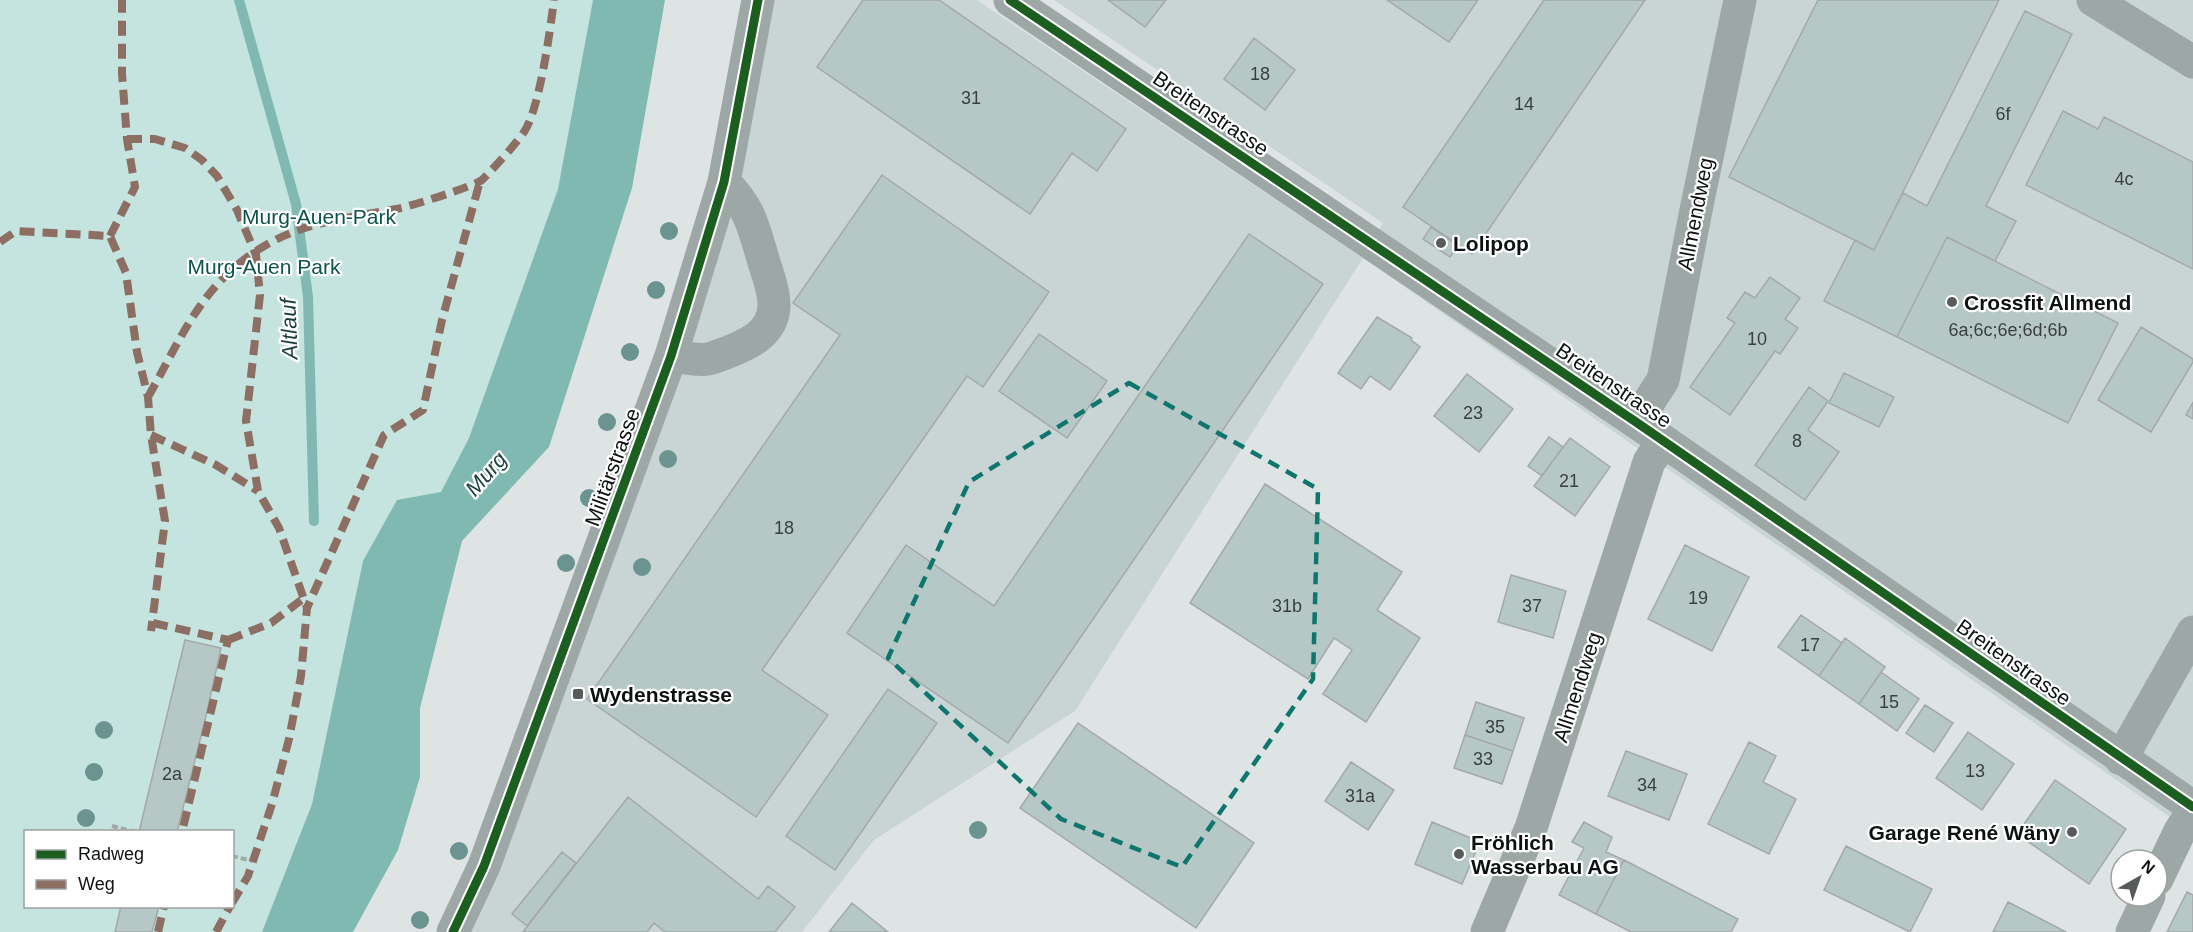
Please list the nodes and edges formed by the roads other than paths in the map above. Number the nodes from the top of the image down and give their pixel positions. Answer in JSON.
{"nodes":[{"id":1,"x":758,"y":0,"type":"edge"},
{"id":2,"x":1010,"y":0,"type":"edge"},
{"id":3,"x":1740,"y":0,"type":"edge"},
{"id":4,"x":2093,"y":0,"type":"edge"},
{"id":5,"x":2193,"y":62,"type":"edge"},
{"id":6,"x":724,"y":182,"type":"junction"},
{"id":7,"x":671,"y":356,"type":"junction"},
{"id":8,"x":1636,"y":422,"type":"junction"},
{"id":9,"x":1663,"y":441,"type":"junction"},
{"id":10,"x":2193,"y":632,"type":"edge"},
{"id":11,"x":2183,"y":676,"type":"edge"},
{"id":12,"x":2121,"y":759,"type":"junction"},
{"id":13,"x":2193,"y":809,"type":"edge"},
{"id":14,"x":2169,"y":854,"type":"edge"},
{"id":15,"x":2143,"y":908,"type":"edge"},
{"id":16,"x":453,"y":932,"type":"edge"},
{"id":17,"x":1487,"y":932,"type":"edge"},
{"id":18,"x":2132,"y":932,"type":"edge"}],
"edges":[{"from":1,"to":6,"type":"street","name":"Militärstrasse"},
{"from":2,"to":8,"type":"street","name":"Breitenstrasse"},
{"from":3,"to":8,"type":"street","name":"Allmendweg"},
{"from":4,"to":5,"type":"street"},
{"from":6,"to":7,"type":"street","name":"Militärstrasse"},
{"from":6,"to":7,"type":"street"},
{"from":7,"to":16,"type":"street","name":"Militärstrasse"},
{"from":8,"to":9,"type":"street","name":"Breitenstrasse"},
{"from":9,"to":12,"type":"street","name":"Breitenstrasse"},
{"from":9,"to":17,"type":"street","name":"Allmendweg"},
{"from":10,"to":11,"type":"street"},
{"from":11,"to":12,"type":"street"},
{"from":12,"to":13,"type":"street","name":"Breitenstrasse"},
{"from":13,"to":14,"type":"street"},
{"from":15,"to":18,"type":"street"}]}
